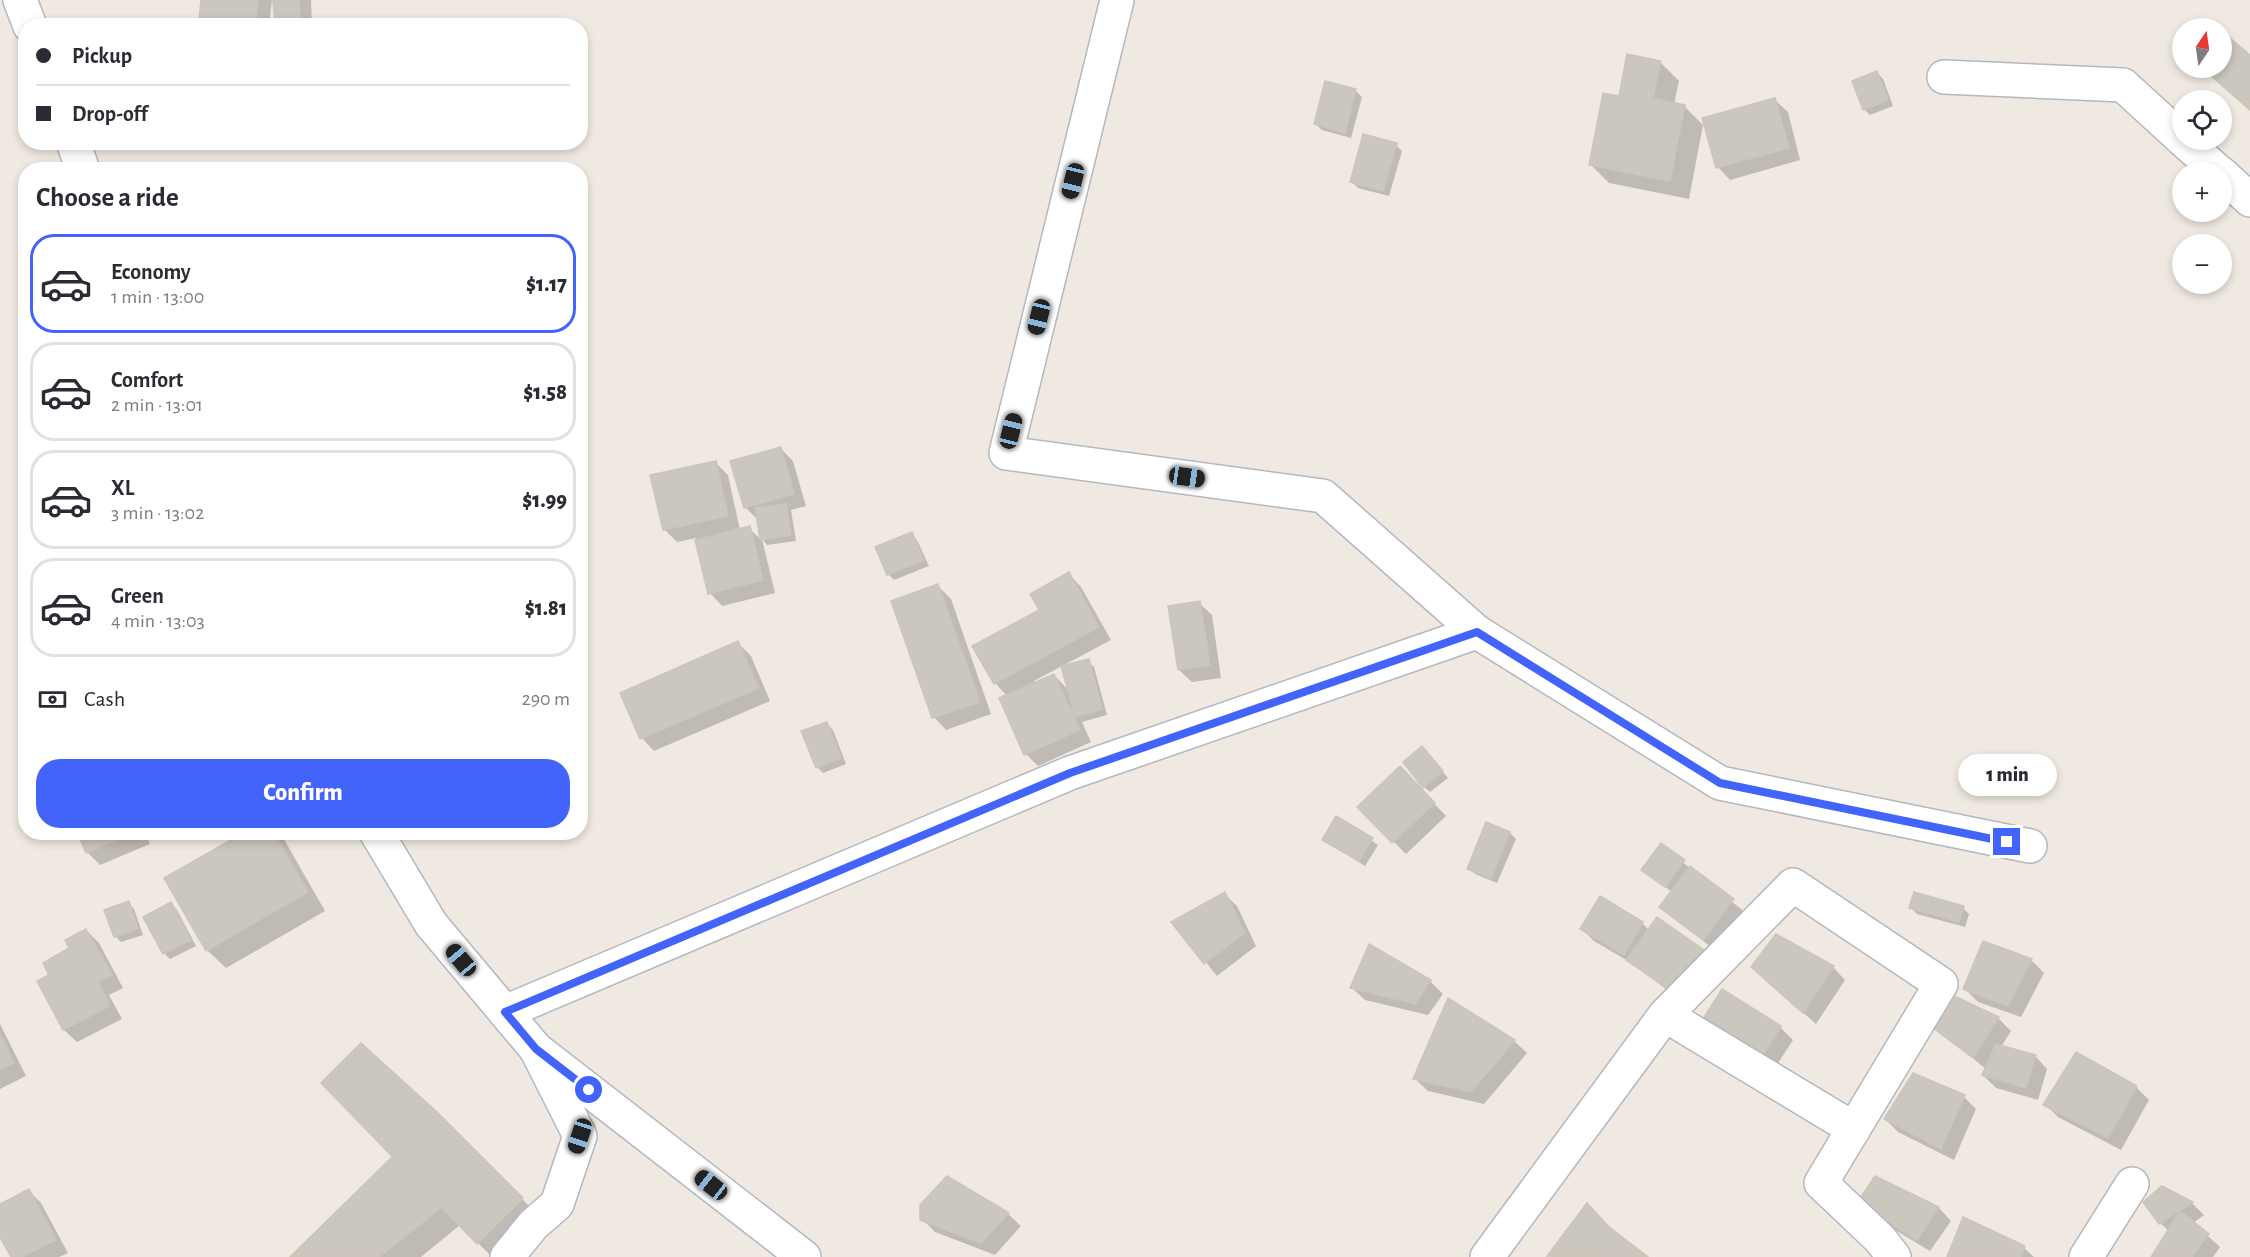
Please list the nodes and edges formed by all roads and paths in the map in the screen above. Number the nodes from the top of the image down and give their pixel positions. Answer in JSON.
{"nodes":[{"id":1,"x":20,"y":0,"type":"edge"},
{"id":2,"x":1117,"y":0,"type":"edge"},
{"id":3,"x":27,"y":18,"type":"edge"},
{"id":4,"x":1944,"y":77,"type":"dead end"},
{"id":5,"x":2172,"y":129,"type":"edge"},
{"id":6,"x":2195,"y":150,"type":"edge"},
{"id":7,"x":2208,"y":162,"type":"edge"},
{"id":8,"x":2232,"y":184,"type":"edge"},
{"id":9,"x":2250,"y":200,"type":"edge"},
{"id":10,"x":1477,"y":632,"type":"junction"},
{"id":11,"x":381,"y":840,"type":"edge"},
{"id":12,"x":2030,"y":846,"type":"dead end"},
{"id":13,"x":505,"y":1012,"type":"junction"},
{"id":14,"x":1665,"y":1015,"type":"junction"},
{"id":15,"x":536,"y":1049,"type":"junction"},
{"id":16,"x":1854,"y":1129,"type":"junction"},
{"id":17,"x":2132,"y":1184,"type":"dead end"},
{"id":18,"x":507,"y":1257,"type":"edge"},
{"id":19,"x":804,"y":1257,"type":"edge"},
{"id":20,"x":1487,"y":1257,"type":"edge"},
{"id":21,"x":1894,"y":1257,"type":"edge"},
{"id":22,"x":2086,"y":1257,"type":"edge"}],
"edges":[{"from":1,"to":3,"type":"street"},
{"from":2,"to":10,"type":"street"},
{"from":4,"to":5,"type":"street"},
{"from":6,"to":7,"type":"street"},
{"from":8,"to":9,"type":"street"},
{"from":10,"to":12,"type":"street"},
{"from":10,"to":13,"type":"street"},
{"from":11,"to":13,"type":"street"},
{"from":13,"to":15,"type":"street"},
{"from":14,"to":16,"type":"street"},
{"from":14,"to":16,"type":"street"},
{"from":14,"to":20,"type":"street"},
{"from":15,"to":18,"type":"street"},
{"from":15,"to":19,"type":"street"},
{"from":16,"to":21,"type":"street"},
{"from":17,"to":22,"type":"street"}]}
